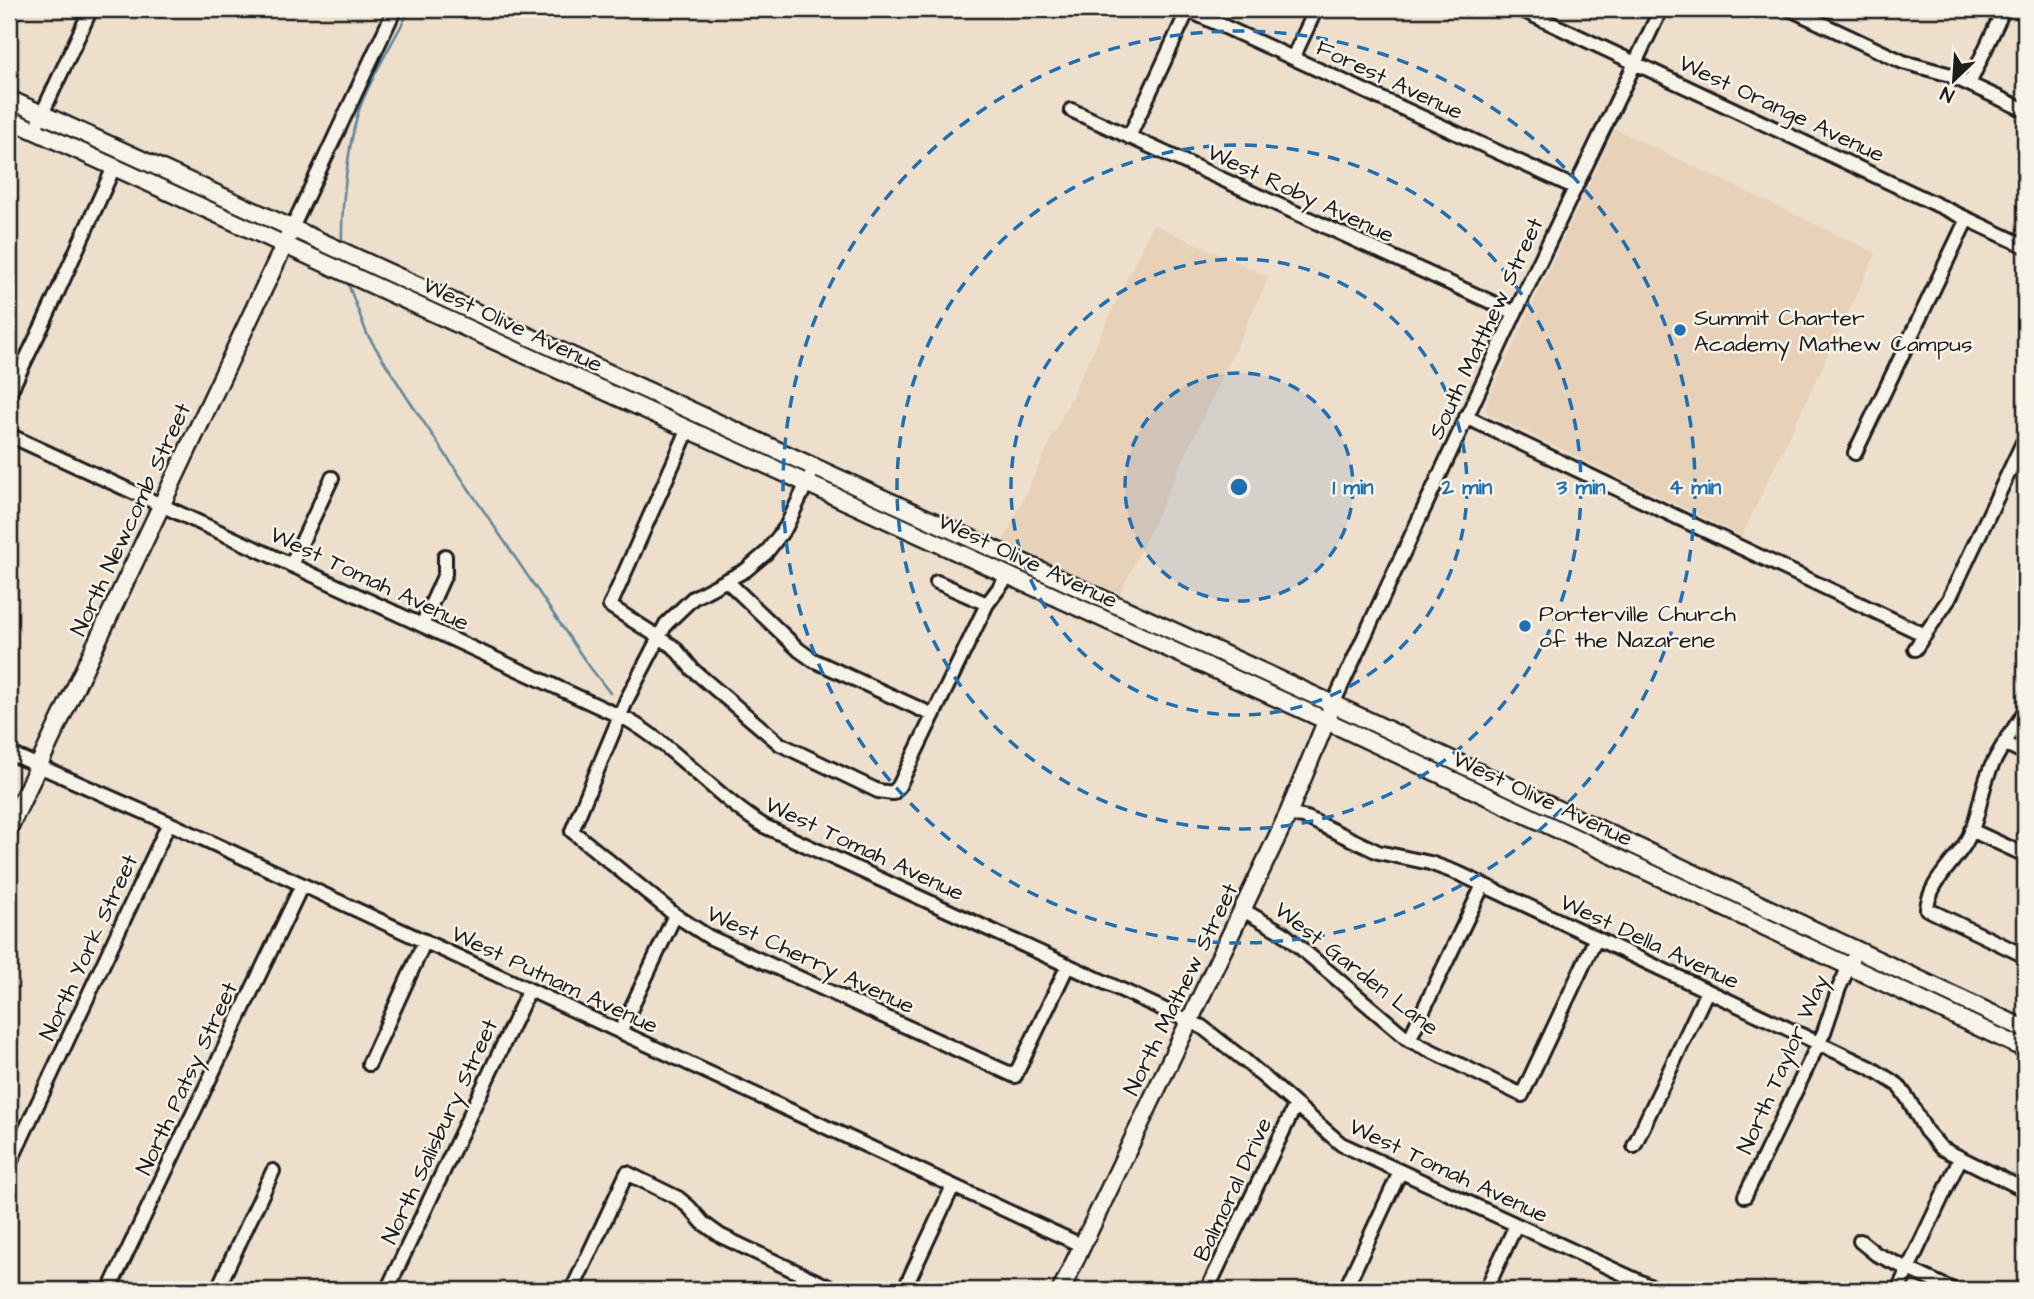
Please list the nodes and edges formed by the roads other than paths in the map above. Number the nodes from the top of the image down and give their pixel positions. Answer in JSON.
{"nodes":[{"id":1,"x":91,"y":9,"type":"edge"},
{"id":2,"x":395,"y":9,"type":"edge"},
{"id":3,"x":1316,"y":9,"type":"edge"},
{"id":4,"x":1520,"y":9,"type":"edge"},
{"id":5,"x":1661,"y":9,"type":"edge"},
{"id":6,"x":1790,"y":9,"type":"edge"},
{"id":7,"x":1188,"y":10,"type":"edge"},
{"id":8,"x":2002,"y":10,"type":"edge"},
{"id":9,"x":1293,"y":58,"type":"junction"},
{"id":10,"x":1635,"y":63,"type":"junction"},
{"id":11,"x":1969,"y":84,"type":"junction"},
{"id":12,"x":9,"y":99,"type":"edge"},
{"id":13,"x":1071,"y":110,"type":"dead end"},
{"id":14,"x":2025,"y":110,"type":"edge"},
{"id":15,"x":42,"y":114,"type":"junction"},
{"id":16,"x":9,"y":119,"type":"edge"},
{"id":17,"x":34,"y":131,"type":"junction"},
{"id":18,"x":1129,"y":137,"type":"junction"},
{"id":19,"x":114,"y":167,"type":"junction"},
{"id":20,"x":1574,"y":187,"type":"junction"},
{"id":21,"x":1967,"y":219,"type":"junction"},
{"id":22,"x":292,"y":229,"type":"junction"},
{"id":23,"x":284,"y":245,"type":"junction"},
{"id":24,"x":2025,"y":246,"type":"edge"},
{"id":25,"x":1514,"y":313,"type":"junction"},
{"id":26,"x":9,"y":394,"type":"edge"},
{"id":27,"x":1466,"y":417,"type":"junction"},
{"id":28,"x":688,"y":430,"type":"junction"},
{"id":29,"x":9,"y":435,"type":"edge"},
{"id":30,"x":2025,"y":438,"type":"edge"},
{"id":31,"x":1855,"y":453,"type":"dead end"},
{"id":32,"x":815,"y":466,"type":"junction"},
{"id":33,"x":332,"y":478,"type":"dead end"},
{"id":34,"x":807,"y":484,"type":"junction"},
{"id":35,"x":162,"y":505,"type":"junction"},
{"id":36,"x":445,"y":556,"type":"dead end"},
{"id":37,"x":291,"y":565,"type":"junction"},
{"id":38,"x":1008,"y":576,"type":"junction"},
{"id":39,"x":726,"y":580,"type":"junction"},
{"id":40,"x":937,"y":582,"type":"dead end"},
{"id":41,"x":987,"y":604,"type":"junction"},
{"id":42,"x":422,"y":625,"type":"junction"},
{"id":43,"x":1925,"y":635,"type":"junction"},
{"id":44,"x":659,"y":636,"type":"junction"},
{"id":45,"x":1915,"y":649,"type":"dead end"},
{"id":46,"x":1333,"y":704,"type":"junction"},
{"id":47,"x":2025,"y":711,"type":"edge"},
{"id":48,"x":933,"y":715,"type":"junction"},
{"id":49,"x":621,"y":716,"type":"junction"},
{"id":50,"x":1326,"y":721,"type":"junction"},
{"id":51,"x":2004,"y":743,"type":"junction"},
{"id":52,"x":9,"y":753,"type":"edge"},
{"id":53,"x":2025,"y":753,"type":"edge"},
{"id":54,"x":38,"y":766,"type":"junction"},
{"id":55,"x":1288,"y":814,"type":"junction"},
{"id":56,"x":169,"y":823,"type":"junction"},
{"id":57,"x":9,"y":828,"type":"edge"},
{"id":58,"x":1971,"y":830,"type":"junction"},
{"id":59,"x":2025,"y":855,"type":"edge"},
{"id":60,"x":302,"y":885,"type":"junction"},
{"id":61,"x":1483,"y":885,"type":"junction"},
{"id":62,"x":1243,"y":909,"type":"junction"},
{"id":63,"x":675,"y":915,"type":"junction"},
{"id":64,"x":1596,"y":939,"type":"junction"},
{"id":65,"x":425,"y":942,"type":"junction"},
{"id":66,"x":1857,"y":949,"type":"junction"},
{"id":67,"x":2025,"y":956,"type":"edge"},
{"id":68,"x":1068,"y":965,"type":"junction"},
{"id":69,"x":1849,"y":966,"type":"junction"},
{"id":70,"x":529,"y":990,"type":"junction"},
{"id":71,"x":1707,"y":990,"type":"junction"},
{"id":72,"x":1189,"y":1020,"type":"junction"},
{"id":73,"x":2025,"y":1028,"type":"edge"},
{"id":74,"x":620,"y":1032,"type":"junction"},
{"id":75,"x":1409,"y":1040,"type":"junction"},
{"id":76,"x":1818,"y":1043,"type":"junction"},
{"id":77,"x":2025,"y":1049,"type":"edge"},
{"id":78,"x":369,"y":1064,"type":"dead end"},
{"id":79,"x":1295,"y":1106,"type":"junction"},
{"id":80,"x":1634,"y":1146,"type":"dead end"},
{"id":81,"x":1960,"y":1159,"type":"junction"},
{"id":82,"x":9,"y":1165,"type":"edge"},
{"id":83,"x":274,"y":1171,"type":"dead end"},
{"id":84,"x":1400,"y":1172,"type":"junction"},
{"id":85,"x":953,"y":1186,"type":"junction"},
{"id":86,"x":2025,"y":1190,"type":"edge"},
{"id":87,"x":1745,"y":1196,"type":"dead end"},
{"id":88,"x":1516,"y":1225,"type":"junction"},
{"id":89,"x":1860,"y":1241,"type":"dead end"},
{"id":90,"x":1083,"y":1246,"type":"junction"},
{"id":91,"x":1908,"y":1269,"type":"junction"},
{"id":92,"x":1632,"y":1285,"type":"edge"},
{"id":93,"x":109,"y":1290,"type":"edge"},
{"id":94,"x":217,"y":1290,"type":"edge"},
{"id":95,"x":387,"y":1290,"type":"edge"},
{"id":96,"x":572,"y":1290,"type":"edge"},
{"id":97,"x":835,"y":1290,"type":"edge"},
{"id":98,"x":904,"y":1290,"type":"edge"},
{"id":99,"x":1061,"y":1290,"type":"edge"},
{"id":100,"x":1208,"y":1290,"type":"edge"},
{"id":101,"x":1345,"y":1290,"type":"edge"},
{"id":102,"x":1486,"y":1290,"type":"edge"},
{"id":103,"x":1658,"y":1290,"type":"edge"},
{"id":104,"x":1898,"y":1290,"type":"edge"},
{"id":105,"x":1953,"y":1290,"type":"edge"}],
"edges":[{"from":1,"to":15,"type":"street"},
{"from":2,"to":22,"type":"street"},
{"from":3,"to":9,"type":"street"},
{"from":4,"to":10,"type":"street","name":"West Orange Avenue"},
{"from":5,"to":10,"type":"street","name":"South Matthew Street"},
{"from":6,"to":11,"type":"street"},
{"from":7,"to":9,"type":"street","name":"Forest Avenue"},
{"from":7,"to":18,"type":"street"},
{"from":8,"to":11,"type":"street"},
{"from":9,"to":20,"type":"street","name":"Forest Avenue"},
{"from":10,"to":20,"type":"street","name":"South Matthew Street"},
{"from":10,"to":21,"type":"street","name":"West Orange Avenue"},
{"from":11,"to":14,"type":"street"},
{"from":12,"to":15,"type":"main road","name":"West Olive Avenue"},
{"from":13,"to":18,"type":"street","name":"West Roby Avenue"},
{"from":15,"to":17,"type":"street"},
{"from":15,"to":22,"type":"main road","name":"West Olive Avenue"},
{"from":16,"to":17,"type":"main road","name":"West Olive Avenue"},
{"from":17,"to":19,"type":"main road","name":"West Olive Avenue"},
{"from":18,"to":25,"type":"street","name":"West Roby Avenue"},
{"from":19,"to":23,"type":"main road","name":"West Olive Avenue"},
{"from":19,"to":26,"type":"street"},
{"from":20,"to":25,"type":"street","name":"South Matthew Street"},
{"from":21,"to":24,"type":"street","name":"West Orange Avenue"},
{"from":21,"to":31,"type":"street"},
{"from":22,"to":23,"type":"main road","name":"North Newcomb Street"},
{"from":22,"to":32,"type":"main road","name":"West Olive Avenue"},
{"from":23,"to":28,"type":"main road","name":"West Olive Avenue"},
{"from":23,"to":35,"type":"main road","name":"North Newcomb Street"},
{"from":25,"to":27,"type":"street","name":"South Matthew Street"},
{"from":27,"to":43,"type":"street"},
{"from":27,"to":46,"type":"street","name":"South Matthew Street"},
{"from":28,"to":34,"type":"main road","name":"West Olive Avenue"},
{"from":28,"to":44,"type":"street"},
{"from":29,"to":35,"type":"street","name":"West Tomah Avenue"},
{"from":30,"to":43,"type":"street"},
{"from":32,"to":34,"type":"street"},
{"from":32,"to":46,"type":"main road","name":"West Olive Avenue"},
{"from":33,"to":37,"type":"street"},
{"from":34,"to":38,"type":"main road","name":"West Olive Avenue"},
{"from":34,"to":39,"type":"street"},
{"from":35,"to":37,"type":"street","name":"West Tomah Avenue"},
{"from":35,"to":54,"type":"main road","name":"North Newcomb Street"},
{"from":36,"to":42,"type":"street"},
{"from":37,"to":42,"type":"street","name":"West Tomah Avenue"},
{"from":38,"to":41,"type":"street"},
{"from":38,"to":50,"type":"main road","name":"West Olive Avenue"},
{"from":39,"to":44,"type":"street"},
{"from":39,"to":48,"type":"street"},
{"from":40,"to":41,"type":"street"},
{"from":41,"to":48,"type":"street"},
{"from":42,"to":49,"type":"street","name":"West Tomah Avenue"},
{"from":43,"to":45,"type":"street"},
{"from":44,"to":48,"type":"street"},
{"from":44,"to":49,"type":"street"},
{"from":46,"to":50,"type":"main road","name":"North Mathew Street"},
{"from":46,"to":66,"type":"main road","name":"West Olive Avenue"},
{"from":47,"to":51,"type":"street"},
{"from":49,"to":63,"type":"street","name":"West Cherry Avenue"},
{"from":49,"to":68,"type":"street","name":"West Tomah Avenue"},
{"from":50,"to":55,"type":"main road","name":"North Mathew Street"},
{"from":50,"to":69,"type":"main road","name":"West Olive Avenue"},
{"from":51,"to":53,"type":"street"},
{"from":51,"to":58,"type":"street"},
{"from":52,"to":54,"type":"street","name":"West Putnam Avenue"},
{"from":54,"to":56,"type":"street","name":"West Putnam Avenue"},
{"from":54,"to":57,"type":"main road","name":"North Newcomb Street"},
{"from":55,"to":61,"type":"street","name":"West Della Avenue"},
{"from":55,"to":62,"type":"main road","name":"North Mathew Street"},
{"from":56,"to":60,"type":"street","name":"West Putnam Avenue"},
{"from":56,"to":82,"type":"street","name":"North York Street"},
{"from":58,"to":59,"type":"street"},
{"from":58,"to":67,"type":"street"},
{"from":60,"to":65,"type":"street","name":"West Putnam Avenue"},
{"from":60,"to":93,"type":"street","name":"North Patsy Street"},
{"from":61,"to":64,"type":"street","name":"West Della Avenue"},
{"from":61,"to":75,"type":"street"},
{"from":62,"to":72,"type":"main road","name":"North Mathew Street"},
{"from":62,"to":75,"type":"street","name":"West Garden Lane"},
{"from":63,"to":68,"type":"street","name":"West Cherry Avenue"},
{"from":63,"to":74,"type":"street"},
{"from":64,"to":71,"type":"street","name":"West Della Avenue"},
{"from":64,"to":75,"type":"street","name":"West Garden Lane"},
{"from":65,"to":70,"type":"street","name":"West Putnam Avenue"},
{"from":65,"to":78,"type":"street"},
{"from":66,"to":69,"type":"street","name":"North Taylor Way"},
{"from":66,"to":73,"type":"main road","name":"West Olive Avenue"},
{"from":68,"to":72,"type":"street","name":"West Tomah Avenue"},
{"from":69,"to":76,"type":"street","name":"North Taylor Way"},
{"from":69,"to":77,"type":"main road","name":"West Olive Avenue"},
{"from":70,"to":74,"type":"street","name":"West Putnam Avenue"},
{"from":70,"to":95,"type":"street","name":"North Salisbury Street"},
{"from":71,"to":76,"type":"street","name":"West Della Avenue"},
{"from":71,"to":80,"type":"street"},
{"from":72,"to":79,"type":"street","name":"West Tomah Avenue"},
{"from":72,"to":90,"type":"main road","name":"North Mathew Street"},
{"from":74,"to":85,"type":"street","name":"West Putnam Avenue"},
{"from":76,"to":81,"type":"street","name":"West Della Avenue"},
{"from":76,"to":87,"type":"street","name":"North Taylor Way"},
{"from":79,"to":84,"type":"street","name":"West Tomah Avenue"},
{"from":79,"to":100,"type":"street","name":"Balmoral Drive"},
{"from":81,"to":86,"type":"street","name":"West Della Avenue"},
{"from":81,"to":91,"type":"street"},
{"from":83,"to":94,"type":"street"},
{"from":84,"to":88,"type":"street","name":"West Tomah Avenue"},
{"from":84,"to":101,"type":"street"},
{"from":85,"to":90,"type":"street","name":"West Putnam Avenue"},
{"from":85,"to":98,"type":"street"},
{"from":88,"to":92,"type":"street","name":"West Tomah Avenue"},
{"from":88,"to":102,"type":"street"},
{"from":89,"to":91,"type":"street"},
{"from":90,"to":99,"type":"main road","name":"North Mathew Street"},
{"from":91,"to":104,"type":"street"},
{"from":91,"to":105,"type":"street"},
{"from":92,"to":103,"type":"street","name":"West Tomah Avenue"},
{"from":96,"to":97,"type":"street"}]}
